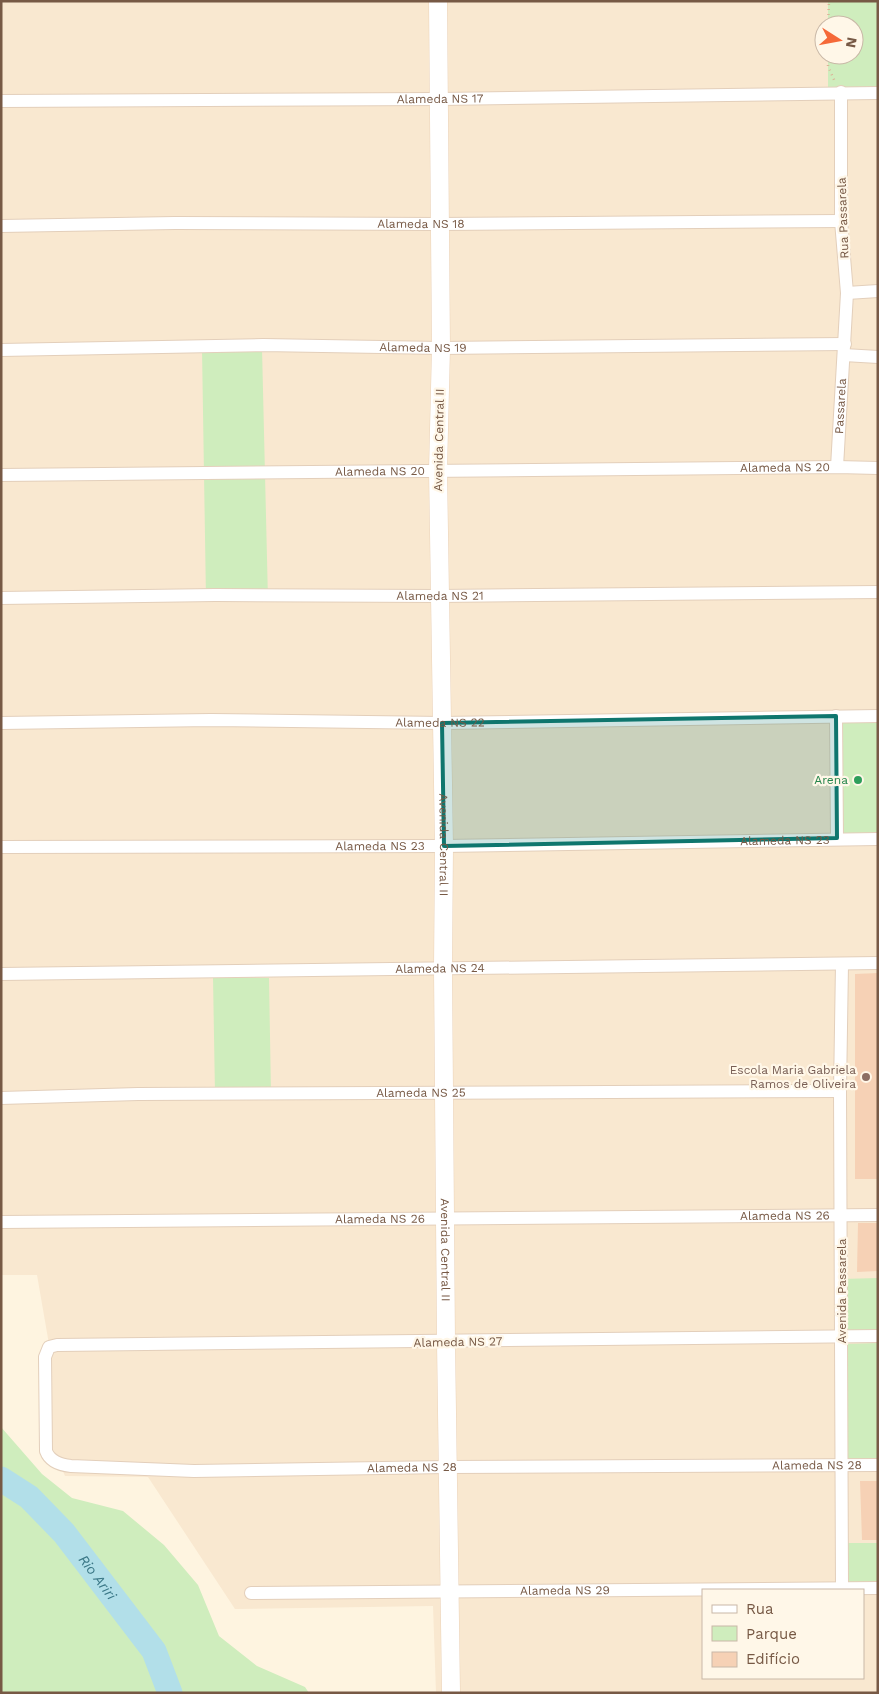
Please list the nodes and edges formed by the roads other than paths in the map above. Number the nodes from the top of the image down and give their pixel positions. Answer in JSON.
{"nodes":[{"id":1,"x":438,"y":1,"type":"edge"},
{"id":2,"x":841,"y":92,"type":"junction"},
{"id":3,"x":878,"y":93,"type":"edge"},
{"id":4,"x":440,"y":99,"type":"junction"},
{"id":5,"x":1,"y":101,"type":"edge"},
{"id":6,"x":841,"y":220,"type":"junction"},
{"id":7,"x":439,"y":224,"type":"junction"},
{"id":8,"x":1,"y":226,"type":"edge"},
{"id":9,"x":878,"y":291,"type":"edge"},
{"id":10,"x":847,"y":293,"type":"junction"},
{"id":11,"x":441,"y":348,"type":"junction"},
{"id":12,"x":1,"y":350,"type":"edge"},
{"id":13,"x":845,"y":350,"type":"junction"},
{"id":14,"x":878,"y":357,"type":"edge"},
{"id":15,"x":838,"y":466,"type":"junction"},
{"id":16,"x":878,"y":468,"type":"edge"},
{"id":17,"x":438,"y":470,"type":"junction"},
{"id":18,"x":1,"y":475,"type":"edge"},
{"id":19,"x":878,"y":592,"type":"edge"},
{"id":20,"x":439,"y":596,"type":"junction"},
{"id":21,"x":1,"y":598,"type":"edge"},
{"id":22,"x":836,"y":716,"type":"junction"},
{"id":23,"x":878,"y":716,"type":"edge"},
{"id":24,"x":442,"y":722,"type":"junction"},
{"id":25,"x":1,"y":723,"type":"edge"},
{"id":26,"x":836,"y":838,"type":"junction"},
{"id":27,"x":878,"y":839,"type":"edge"},
{"id":28,"x":444,"y":846,"type":"junction"},
{"id":29,"x":1,"y":847,"type":"edge"},
{"id":30,"x":878,"y":963,"type":"edge"},
{"id":31,"x":842,"y":964,"type":"junction"},
{"id":32,"x":443,"y":968,"type":"junction"},
{"id":33,"x":1,"y":974,"type":"edge"},
{"id":34,"x":840,"y":1091,"type":"junction"},
{"id":35,"x":444,"y":1093,"type":"junction"},
{"id":36,"x":1,"y":1098,"type":"edge"},
{"id":37,"x":878,"y":1215,"type":"edge"},
{"id":38,"x":842,"y":1216,"type":"junction"},
{"id":39,"x":445,"y":1218,"type":"junction"},
{"id":40,"x":1,"y":1222,"type":"edge"},
{"id":41,"x":842,"y":1336,"type":"junction"},
{"id":42,"x":878,"y":1336,"type":"edge"},
{"id":43,"x":446,"y":1342,"type":"junction"},
{"id":44,"x":44,"y":1357,"type":"joint"},
{"id":45,"x":842,"y":1464,"type":"junction"},
{"id":46,"x":878,"y":1464,"type":"edge"},
{"id":47,"x":447,"y":1467,"type":"junction"},
{"id":48,"x":842,"y":1587,"type":"junction"},
{"id":49,"x":878,"y":1588,"type":"edge"},
{"id":50,"x":450,"y":1592,"type":"junction"},
{"id":51,"x":252,"y":1593,"type":"dead end"},
{"id":52,"x":451,"y":1691,"type":"edge"}],
"edges":[{"from":1,"to":4,"type":"street","name":"Avenida Central II"},
{"from":2,"to":3,"type":"street","name":"Alameda NS 17"},
{"from":2,"to":4,"type":"street","name":"Alameda NS 17"},
{"from":2,"to":6,"type":"street","name":"Rua Passarela"},
{"from":4,"to":5,"type":"street","name":"Alameda NS 17"},
{"from":4,"to":7,"type":"street","name":"Avenida Central II"},
{"from":6,"to":7,"type":"street","name":"Alameda NS 18"},
{"from":6,"to":10,"type":"street","name":"Rua Passarela"},
{"from":7,"to":8,"type":"street","name":"Alameda NS 18"},
{"from":7,"to":11,"type":"street","name":"Avenida Central II"},
{"from":9,"to":10,"type":"street"},
{"from":10,"to":13,"type":"street","name":"Rua Passarela"},
{"from":11,"to":12,"type":"street","name":"Alameda NS 19"},
{"from":11,"to":13,"type":"street","name":"Alameda NS 19"},
{"from":11,"to":17,"type":"street","name":"Avenida Central II"},
{"from":13,"to":14,"type":"street","name":"Alameda NS 19"},
{"from":13,"to":15,"type":"street","name":"Passarela"},
{"from":15,"to":16,"type":"street","name":"Alameda NS 20"},
{"from":15,"to":17,"type":"street","name":"Alameda NS 20"},
{"from":17,"to":18,"type":"street","name":"Alameda NS 20"},
{"from":17,"to":20,"type":"street","name":"Avenida Central II"},
{"from":19,"to":20,"type":"street","name":"Alameda NS 21"},
{"from":20,"to":21,"type":"street","name":"Alameda NS 21"},
{"from":20,"to":24,"type":"street","name":"Avenida Central II"},
{"from":22,"to":23,"type":"street","name":"Alameda NS 22"},
{"from":22,"to":24,"type":"street","name":"Alameda NS 22"},
{"from":22,"to":26,"type":"street"},
{"from":24,"to":25,"type":"street","name":"Alameda NS 22"},
{"from":24,"to":28,"type":"street","name":"Avenida Central II"},
{"from":26,"to":27,"type":"street","name":"Alameda NS 23"},
{"from":26,"to":28,"type":"street","name":"Alameda NS 23"},
{"from":28,"to":29,"type":"street","name":"Alameda NS 23"},
{"from":28,"to":32,"type":"street","name":"Avenida Central II"},
{"from":30,"to":31,"type":"street","name":"Alameda NS 24"},
{"from":31,"to":32,"type":"street","name":"Alameda NS 24"},
{"from":31,"to":34,"type":"street","name":"Avenida Passarela"},
{"from":32,"to":33,"type":"street","name":"Alameda NS 24"},
{"from":32,"to":35,"type":"street","name":"Avenida Central II"},
{"from":34,"to":35,"type":"street","name":"Alameda NS 25"},
{"from":34,"to":38,"type":"street","name":"Avenida Passarela"},
{"from":35,"to":36,"type":"street","name":"Alameda NS 25"},
{"from":35,"to":39,"type":"street","name":"Avenida Central II"},
{"from":37,"to":38,"type":"street","name":"Alameda NS 26"},
{"from":38,"to":39,"type":"street","name":"Alameda NS 26"},
{"from":38,"to":41,"type":"street","name":"Avenida Passarela"},
{"from":39,"to":40,"type":"street","name":"Alameda NS 26"},
{"from":39,"to":43,"type":"street","name":"Avenida Central II"},
{"from":41,"to":42,"type":"street","name":"Alameda NS 27"},
{"from":41,"to":43,"type":"street","name":"Alameda NS 27"},
{"from":41,"to":45,"type":"street","name":"Avenida Passarela"},
{"from":43,"to":44,"type":"street","name":"Alameda NS 27"},
{"from":43,"to":47,"type":"street","name":"Avenida Central II"},
{"from":44,"to":47,"type":"street","name":"Alameda NS 28"},
{"from":45,"to":46,"type":"street","name":"Alameda NS 28"},
{"from":45,"to":47,"type":"street","name":"Alameda NS 28"},
{"from":45,"to":48,"type":"street","name":"Avenida Passarela"},
{"from":47,"to":50,"type":"street","name":"Avenida Central II"},
{"from":48,"to":49,"type":"street","name":"Alameda NS 29"},
{"from":48,"to":50,"type":"street","name":"Alameda NS 29"},
{"from":50,"to":51,"type":"street","name":"Alameda NS 29"},
{"from":50,"to":52,"type":"street","name":"Avenida Central II"}]}
